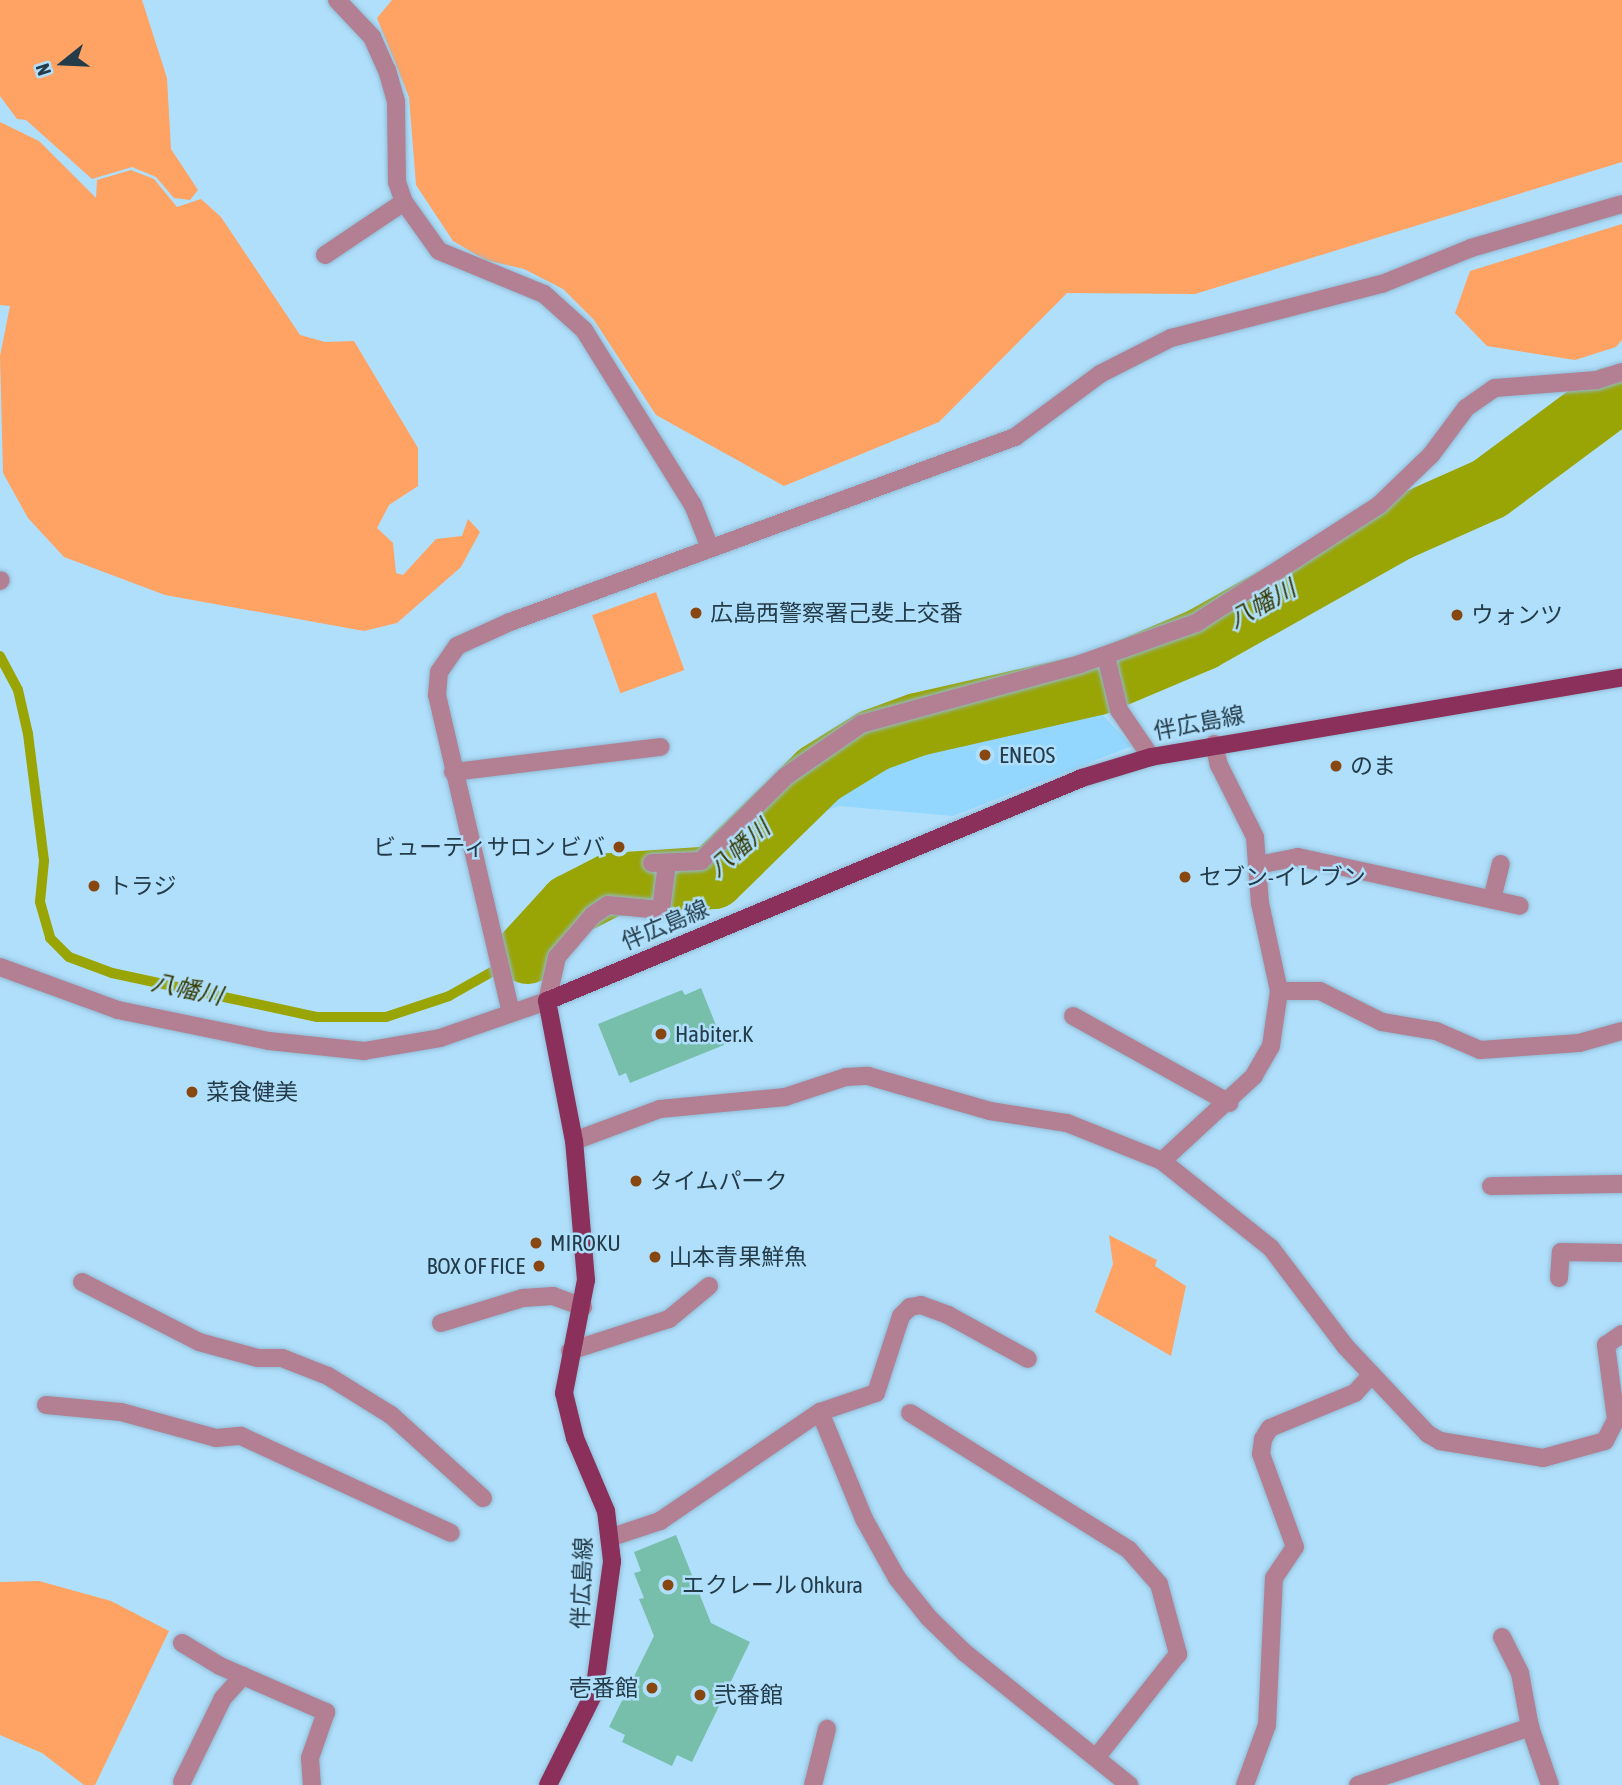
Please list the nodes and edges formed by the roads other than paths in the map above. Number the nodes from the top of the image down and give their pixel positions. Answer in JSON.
{"nodes":[{"id":1,"x":337,"y":0,"type":"edge"},
{"id":2,"x":404,"y":202,"type":"junction"},
{"id":3,"x":1622,"y":204,"type":"edge"},
{"id":4,"x":325,"y":255,"type":"dead end"},
{"id":5,"x":1622,"y":372,"type":"edge"},
{"id":6,"x":710,"y":548,"type":"junction"},
{"id":7,"x":1107,"y":660,"type":"junction"},
{"id":8,"x":1622,"y":677,"type":"edge"},
{"id":9,"x":1214,"y":744,"type":"junction"},
{"id":10,"x":660,"y":747,"type":"dead end"},
{"id":11,"x":1151,"y":757,"type":"junction"},
{"id":12,"x":453,"y":772,"type":"junction"},
{"id":13,"x":1501,"y":864,"type":"dead end"},
{"id":14,"x":1258,"y":865,"type":"junction"},
{"id":15,"x":1492,"y":900,"type":"junction"},
{"id":16,"x":1520,"y":906,"type":"dead end"},
{"id":17,"x":0,"y":967,"type":"edge"},
{"id":18,"x":1279,"y":991,"type":"junction"},
{"id":19,"x":547,"y":1001,"type":"junction"},
{"id":20,"x":511,"y":1013,"type":"junction"},
{"id":21,"x":1073,"y":1016,"type":"dead end"},
{"id":22,"x":1622,"y":1031,"type":"edge"},
{"id":23,"x":1229,"y":1103,"type":"junction"},
{"id":24,"x":574,"y":1141,"type":"junction"},
{"id":25,"x":1162,"y":1161,"type":"junction"},
{"id":26,"x":1622,"y":1184,"type":"edge"},
{"id":27,"x":1491,"y":1186,"type":"dead end"},
{"id":28,"x":1622,"y":1253,"type":"edge"},
{"id":29,"x":1559,"y":1278,"type":"dead end"},
{"id":30,"x":82,"y":1282,"type":"dead end"},
{"id":31,"x":709,"y":1286,"type":"dead end"},
{"id":32,"x":583,"y":1307,"type":"junction"},
{"id":33,"x":441,"y":1323,"type":"dead end"},
{"id":34,"x":1622,"y":1334,"type":"edge"},
{"id":35,"x":570,"y":1351,"type":"junction"},
{"id":36,"x":1028,"y":1359,"type":"dead end"},
{"id":37,"x":1372,"y":1374,"type":"junction"},
{"id":38,"x":46,"y":1405,"type":"dead end"},
{"id":39,"x":820,"y":1412,"type":"junction"},
{"id":40,"x":910,"y":1413,"type":"dead end"},
{"id":41,"x":483,"y":1497,"type":"dead end"},
{"id":42,"x":451,"y":1533,"type":"dead end"},
{"id":43,"x":612,"y":1537,"type":"junction"},
{"id":44,"x":1502,"y":1637,"type":"dead end"},
{"id":45,"x":182,"y":1643,"type":"dead end"},
{"id":46,"x":243,"y":1676,"type":"junction"},
{"id":47,"x":1530,"y":1727,"type":"junction"},
{"id":48,"x":827,"y":1729,"type":"dead end"},
{"id":49,"x":1096,"y":1758,"type":"junction"},
{"id":50,"x":182,"y":1782,"type":"dead end"},
{"id":51,"x":313,"y":1785,"type":"edge"},
{"id":52,"x":548,"y":1785,"type":"edge"},
{"id":53,"x":813,"y":1785,"type":"edge"},
{"id":54,"x":1129,"y":1785,"type":"edge"},
{"id":55,"x":1245,"y":1785,"type":"edge"},
{"id":56,"x":1358,"y":1785,"type":"edge"},
{"id":57,"x":1550,"y":1785,"type":"edge"}],
"edges":[{"from":1,"to":2,"type":"street"},
{"from":2,"to":4,"type":"street"},
{"from":2,"to":6,"type":"street"},
{"from":3,"to":6,"type":"street"},
{"from":5,"to":7,"type":"street"},
{"from":6,"to":12,"type":"street"},
{"from":7,"to":11,"type":"street"},
{"from":7,"to":19,"type":"street"},
{"from":8,"to":9,"type":"main road","name":"伴広島線"},
{"from":9,"to":11,"type":"main road","name":"伴広島線"},
{"from":9,"to":14,"type":"street"},
{"from":10,"to":12,"type":"street"},
{"from":11,"to":19,"type":"main road","name":"伴広島線"},
{"from":12,"to":20,"type":"street"},
{"from":13,"to":15,"type":"street"},
{"from":14,"to":15,"type":"street"},
{"from":14,"to":18,"type":"street"},
{"from":15,"to":16,"type":"street"},
{"from":17,"to":20,"type":"street"},
{"from":18,"to":22,"type":"street"},
{"from":18,"to":23,"type":"street"},
{"from":19,"to":20,"type":"street"},
{"from":19,"to":24,"type":"main road","name":"伴広島線"},
{"from":21,"to":23,"type":"street"},
{"from":23,"to":25,"type":"street"},
{"from":24,"to":25,"type":"street"},
{"from":24,"to":32,"type":"main road","name":"伴広島線"},
{"from":25,"to":37,"type":"street"},
{"from":26,"to":27,"type":"street"},
{"from":28,"to":29,"type":"street"},
{"from":30,"to":41,"type":"street"},
{"from":31,"to":35,"type":"street"},
{"from":32,"to":33,"type":"street"},
{"from":32,"to":35,"type":"main road","name":"伴広島線"},
{"from":34,"to":37,"type":"street"},
{"from":35,"to":43,"type":"main road","name":"伴広島線"},
{"from":36,"to":39,"type":"street"},
{"from":37,"to":55,"type":"street"},
{"from":38,"to":42,"type":"street"},
{"from":39,"to":43,"type":"street"},
{"from":39,"to":49,"type":"street"},
{"from":40,"to":49,"type":"street"},
{"from":43,"to":52,"type":"main road","name":"伴広島線"},
{"from":44,"to":47,"type":"street"},
{"from":45,"to":46,"type":"street"},
{"from":46,"to":50,"type":"street"},
{"from":46,"to":51,"type":"street"},
{"from":47,"to":56,"type":"street"},
{"from":47,"to":57,"type":"street"},
{"from":48,"to":53,"type":"street"},
{"from":49,"to":54,"type":"street"}]}
